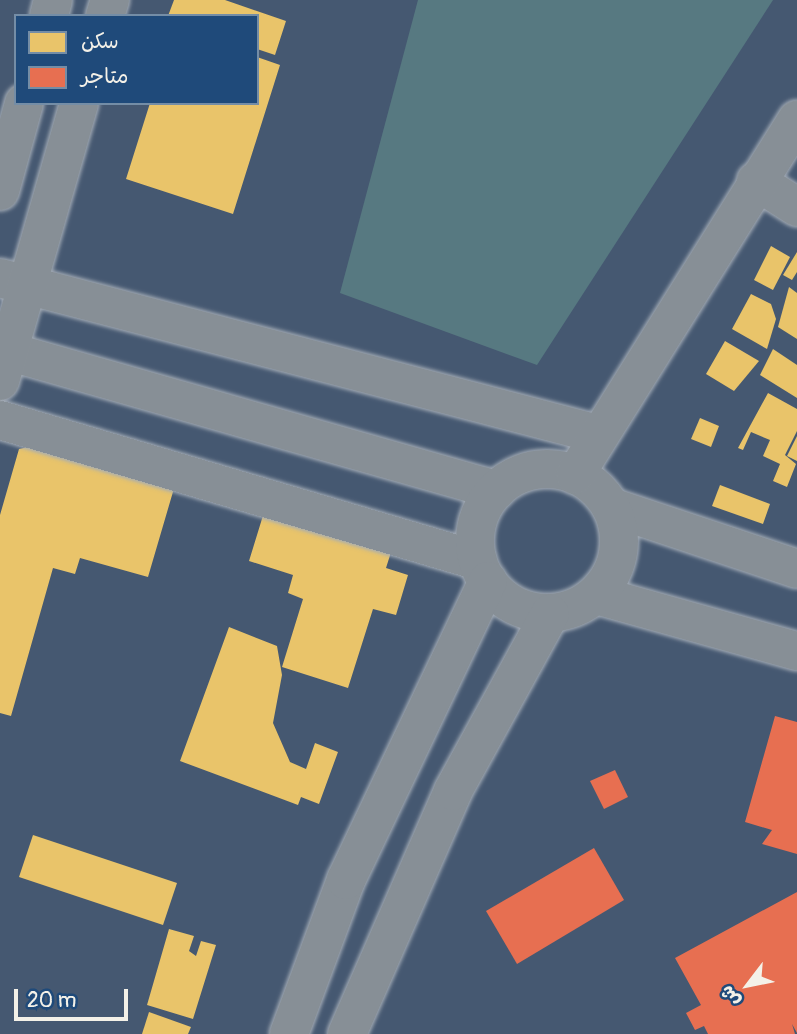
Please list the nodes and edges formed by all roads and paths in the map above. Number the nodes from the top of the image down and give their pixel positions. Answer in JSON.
{"nodes":[{"id":1,"x":23,"y":105,"type":"edge"},
{"id":2,"x":78,"y":105,"type":"edge"},
{"id":3,"x":797,"y":120,"type":"edge"},
{"id":4,"x":756,"y":181,"type":"junction"},
{"id":5,"x":0,"y":191,"type":"edge"},
{"id":6,"x":797,"y":207,"type":"edge"},
{"id":7,"x":11,"y":282,"type":"edge"},
{"id":8,"x":2,"y":360,"type":"edge"},
{"id":9,"x":0,"y":420,"type":"edge"},
{"id":10,"x":597,"y":434,"type":"junction"},
{"id":11,"x":575,"y":475,"type":"junction"},
{"id":12,"x":496,"y":490,"type":"junction"},
{"id":13,"x":611,"y":507,"type":"junction"},
{"id":14,"x":797,"y":569,"type":"edge"},
{"id":15,"x":483,"y":571,"type":"junction"},
{"id":16,"x":596,"y":596,"type":"junction"},
{"id":17,"x":550,"y":614,"type":"junction"},
{"id":18,"x":797,"y":651,"type":"edge"},
{"id":19,"x":289,"y":1034,"type":"edge"},
{"id":20,"x":347,"y":1034,"type":"edge"}],
"edges":[{"from":1,"to":5,"type":"street"},
{"from":2,"to":7,"type":"street"},
{"from":3,"to":4,"type":"street"},
{"from":4,"to":6,"type":"street"},
{"from":4,"to":10,"type":"street"},
{"from":7,"to":8,"type":"street"},
{"from":7,"to":10,"type":"street"},
{"from":8,"to":12,"type":"street"},
{"from":9,"to":15,"type":"street"},
{"from":10,"to":11,"type":"street"},
{"from":11,"to":12,"type":"street"},
{"from":11,"to":13,"type":"street"},
{"from":12,"to":15,"type":"street"},
{"from":13,"to":14,"type":"street"},
{"from":13,"to":16,"type":"street"},
{"from":15,"to":17,"type":"street"},
{"from":15,"to":19,"type":"street"},
{"from":16,"to":17,"type":"street"},
{"from":16,"to":18,"type":"street"},
{"from":17,"to":20,"type":"street"}]}
